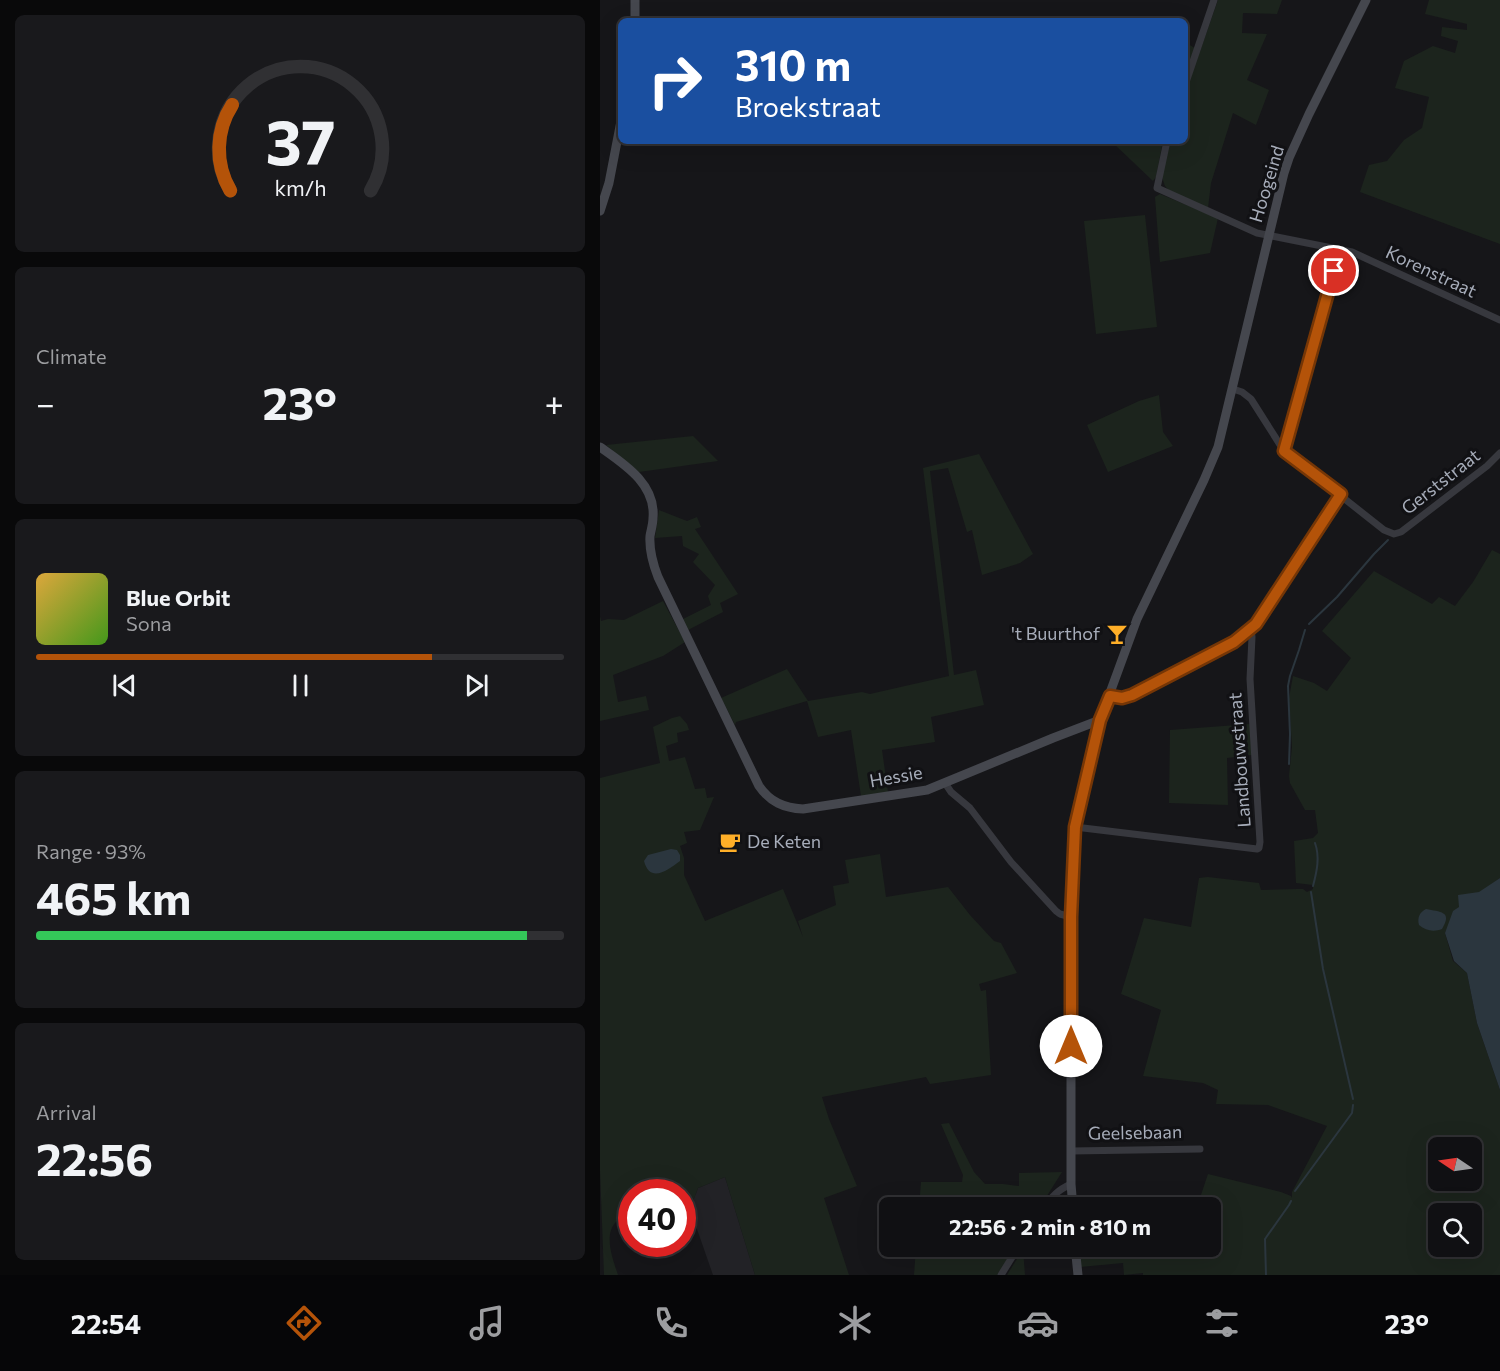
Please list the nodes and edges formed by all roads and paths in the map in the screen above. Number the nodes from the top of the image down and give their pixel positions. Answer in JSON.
{"nodes":[{"id":1,"x":635,"y":0,"type":"edge"},
{"id":2,"x":1214,"y":0,"type":"edge"},
{"id":3,"x":1366,"y":0,"type":"edge"},
{"id":4,"x":635,"y":18,"type":"edge"},
{"id":5,"x":1188,"y":77,"type":"edge"},
{"id":6,"x":618,"y":136,"type":"edge"},
{"id":7,"x":1166,"y":144,"type":"edge"},
{"id":8,"x":600,"y":211,"type":"edge"},
{"id":9,"x":1269,"y":235,"type":"junction"},
{"id":10,"x":1340,"y":249,"type":"junction"},
{"id":11,"x":1500,"y":320,"type":"edge"},
{"id":12,"x":1233,"y":389,"type":"junction"},
{"id":13,"x":600,"y":447,"type":"edge"},
{"id":14,"x":1284,"y":451,"type":"junction"},
{"id":15,"x":1500,"y":453,"type":"edge"},
{"id":16,"x":1341,"y":494,"type":"junction"},
{"id":17,"x":1251,"y":628,"type":"junction"},
{"id":18,"x":1110,"y":696,"type":"junction"},
{"id":19,"x":1100,"y":720,"type":"junction"},
{"id":20,"x":945,"y":783,"type":"junction"},
{"id":21,"x":1075,"y":827,"type":"junction"},
{"id":22,"x":1071,"y":917,"type":"junction"},
{"id":23,"x":1200,"y":1149,"type":"dead end"},
{"id":24,"x":1071,"y":1151,"type":"junction"},
{"id":25,"x":1071,"y":1184,"type":"junction"},
{"id":26,"x":1051,"y":1197,"type":"edge"},
{"id":27,"x":1072,"y":1197,"type":"edge"},
{"id":28,"x":1012,"y":1257,"type":"edge"},
{"id":29,"x":1077,"y":1257,"type":"edge"},
{"id":30,"x":1001,"y":1275,"type":"edge"},
{"id":31,"x":1078,"y":1275,"type":"edge"}],
"edges":[{"from":1,"to":4,"type":"street"},
{"from":2,"to":5,"type":"street"},
{"from":3,"to":9,"type":"street","name":"Hoogeind"},
{"from":6,"to":8,"type":"street"},
{"from":7,"to":9,"type":"street","name":"Korenstraat"},
{"from":9,"to":10,"type":"street","name":"Korenstraat"},
{"from":9,"to":12,"type":"street","name":"Hoogeind"},
{"from":10,"to":11,"type":"street","name":"Korenstraat"},
{"from":10,"to":14,"type":"street"},
{"from":12,"to":14,"type":"street"},
{"from":12,"to":18,"type":"street"},
{"from":13,"to":20,"type":"street","name":"Hessie"},
{"from":14,"to":16,"type":"street"},
{"from":15,"to":16,"type":"street","name":"Gerststraat"},
{"from":16,"to":17,"type":"street"},
{"from":17,"to":18,"type":"street"},
{"from":17,"to":21,"type":"street","name":"Landbouwstraat"},
{"from":18,"to":19,"type":"street"},
{"from":19,"to":20,"type":"street","name":"Hessie"},
{"from":19,"to":21,"type":"street","name":"Geelsebaan"},
{"from":20,"to":22,"type":"street"},
{"from":21,"to":22,"type":"street","name":"Geelsebaan"},
{"from":22,"to":24,"type":"street","name":"Geelsebaan"},
{"from":23,"to":24,"type":"street","name":"Geelsebaan"},
{"from":24,"to":25,"type":"street","name":"Geelsebaan"},
{"from":25,"to":26,"type":"street"},
{"from":25,"to":27,"type":"street","name":"Geelsebaan"},
{"from":28,"to":30,"type":"street"},
{"from":29,"to":31,"type":"street"}]}
